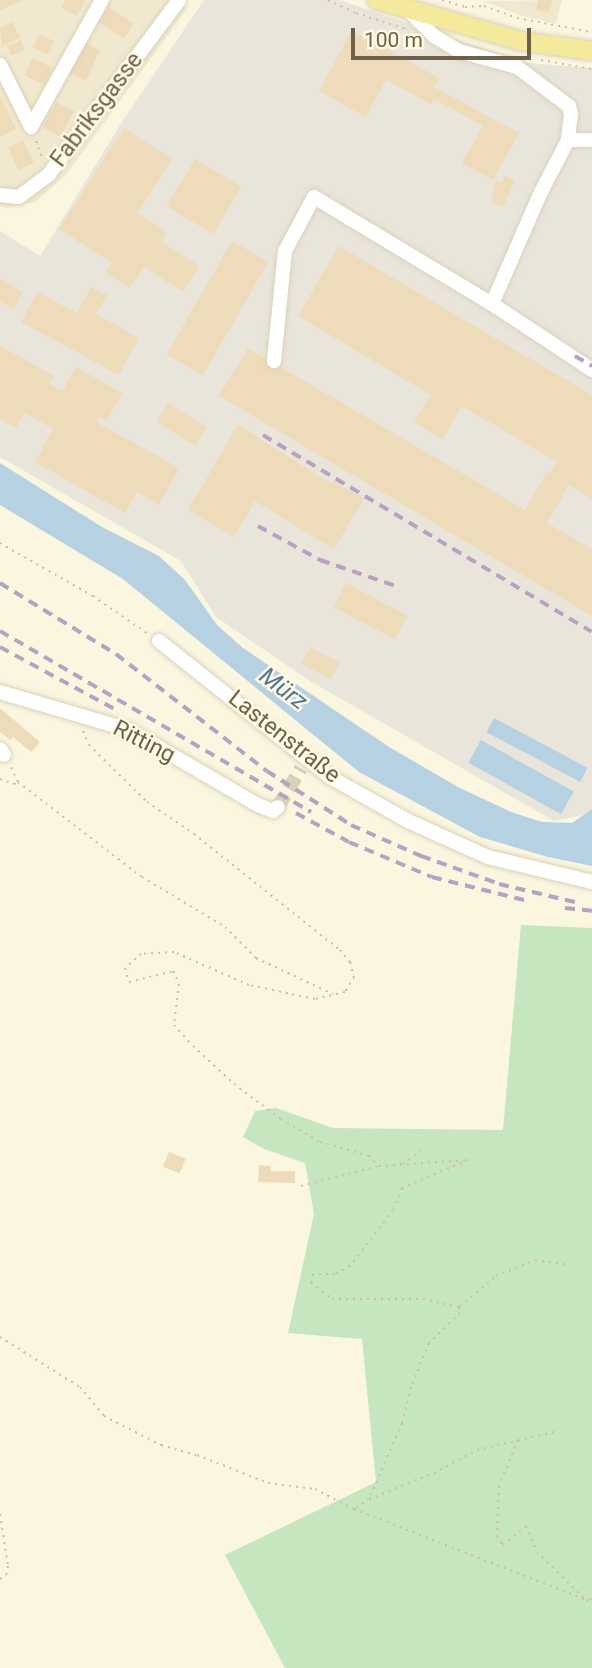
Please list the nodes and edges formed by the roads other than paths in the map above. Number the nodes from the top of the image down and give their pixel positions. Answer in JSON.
{"nodes":[{"id":1,"x":102,"y":0,"type":"edge"},
{"id":2,"x":179,"y":0,"type":"edge"},
{"id":3,"x":377,"y":0,"type":"edge"},
{"id":4,"x":408,"y":10,"type":"junction"},
{"id":5,"x":592,"y":51,"type":"edge"},
{"id":6,"x":0,"y":65,"type":"edge"},
{"id":7,"x":568,"y":140,"type":"junction"},
{"id":8,"x":592,"y":141,"type":"edge"},
{"id":9,"x":0,"y":195,"type":"edge"},
{"id":10,"x":492,"y":304,"type":"junction"},
{"id":11,"x":274,"y":361,"type":"dead end"},
{"id":12,"x":592,"y":370,"type":"edge"},
{"id":13,"x":159,"y":641,"type":"road end"},
{"id":14,"x":0,"y":692,"type":"edge"},
{"id":15,"x":278,"y":807,"type":"dead end"},
{"id":16,"x":592,"y":882,"type":"edge"}],
"edges":[{"from":1,"to":6,"type":"street"},
{"from":2,"to":9,"type":"street","name":"Fabriksgasse"},
{"from":3,"to":4,"type":"main road"},
{"from":4,"to":5,"type":"main road"},
{"from":4,"to":7,"type":"street"},
{"from":7,"to":8,"type":"street"},
{"from":7,"to":10,"type":"street"},
{"from":10,"to":11,"type":"street"},
{"from":10,"to":12,"type":"street"},
{"from":13,"to":16,"type":"street","name":"Lastenstraße"},
{"from":14,"to":15,"type":"street","name":"Ritting"}]}
